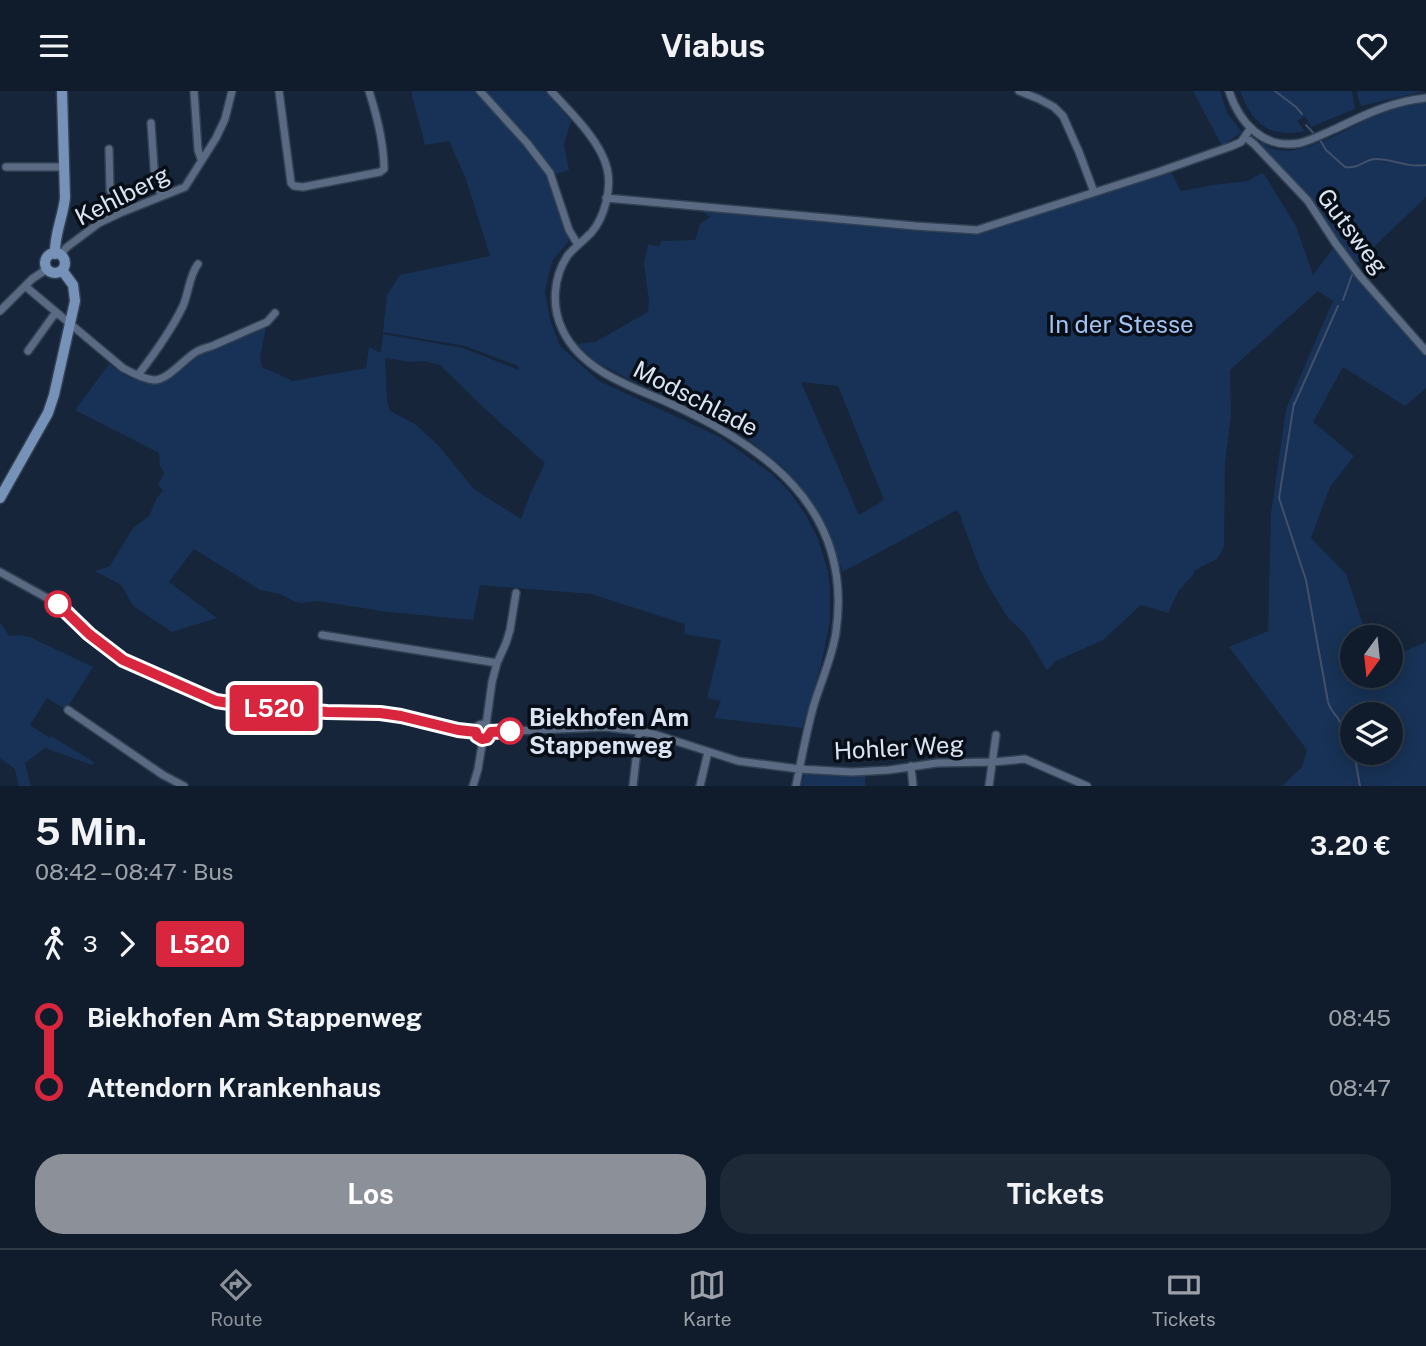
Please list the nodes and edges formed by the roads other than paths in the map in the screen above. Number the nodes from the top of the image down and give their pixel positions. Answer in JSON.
{"nodes":[{"id":1,"x":62,"y":91,"type":"edge"},
{"id":2,"x":194,"y":91,"type":"edge"},
{"id":3,"x":232,"y":91,"type":"edge"},
{"id":4,"x":279,"y":91,"type":"edge"},
{"id":5,"x":369,"y":91,"type":"edge"},
{"id":6,"x":480,"y":91,"type":"edge"},
{"id":7,"x":551,"y":91,"type":"edge"},
{"id":8,"x":1019,"y":91,"type":"edge"},
{"id":9,"x":1229,"y":91,"type":"edge"},
{"id":10,"x":1426,"y":98,"type":"edge"},
{"id":11,"x":151,"y":123,"type":"dead end"},
{"id":12,"x":1250,"y":129,"type":"junction"},
{"id":13,"x":1245,"y":137,"type":"junction"},
{"id":14,"x":109,"y":149,"type":"dead end"},
{"id":15,"x":201,"y":159,"type":"junction"},
{"id":16,"x":5,"y":167,"type":"dead end"},
{"id":17,"x":65,"y":167,"type":"junction"},
{"id":18,"x":1094,"y":192,"type":"junction"},
{"id":19,"x":162,"y":196,"type":"junction"},
{"id":20,"x":606,"y":198,"type":"junction"},
{"id":21,"x":120,"y":213,"type":"junction"},
{"id":22,"x":578,"y":245,"type":"junction"},
{"id":23,"x":58,"y":254,"type":"junction"},
{"id":24,"x":198,"y":264,"type":"dead end"},
{"id":25,"x":47,"y":269,"type":"junction"},
{"id":26,"x":62,"y":270,"type":"junction"},
{"id":27,"x":25,"y":286,"type":"junction"},
{"id":28,"x":0,"y":311,"type":"edge"},
{"id":29,"x":56,"y":312,"type":"junction"},
{"id":30,"x":275,"y":313,"type":"dead end"},
{"id":31,"x":70,"y":324,"type":"junction"},
{"id":32,"x":29,"y":351,"type":"dead end"},
{"id":33,"x":1426,"y":351,"type":"edge"},
{"id":34,"x":138,"y":375,"type":"junction"},
{"id":35,"x":0,"y":498,"type":"edge"},
{"id":36,"x":0,"y":572,"type":"edge"},
{"id":37,"x":516,"y":593,"type":"dead end"},
{"id":38,"x":322,"y":635,"type":"dead end"},
{"id":39,"x":497,"y":663,"type":"junction"},
{"id":40,"x":68,"y":710,"type":"dead end"},
{"id":41,"x":488,"y":728,"type":"junction"},
{"id":42,"x":639,"y":731,"type":"junction"},
{"id":43,"x":476,"y":732,"type":"junction"},
{"id":44,"x":996,"y":735,"type":"dead end"},
{"id":45,"x":482,"y":739,"type":"junction"},
{"id":46,"x":708,"y":752,"type":"junction"},
{"id":47,"x":993,"y":762,"type":"junction"},
{"id":48,"x":911,"y":766,"type":"junction"},
{"id":49,"x":799,"y":769,"type":"junction"},
{"id":50,"x":184,"y":786,"type":"edge"},
{"id":51,"x":473,"y":786,"type":"edge"},
{"id":52,"x":634,"y":786,"type":"edge"},
{"id":53,"x":700,"y":786,"type":"edge"},
{"id":54,"x":796,"y":786,"type":"edge"},
{"id":55,"x":913,"y":786,"type":"edge"},
{"id":56,"x":989,"y":786,"type":"edge"},
{"id":57,"x":1087,"y":786,"type":"edge"}],
"edges":[{"from":1,"to":17,"type":"main road"},
{"from":2,"to":15,"type":"street"},
{"from":3,"to":15,"type":"street","name":"Kehlberg"},
{"from":4,"to":5,"type":"street"},
{"from":6,"to":22,"type":"street"},
{"from":7,"to":20,"type":"street"},
{"from":8,"to":18,"type":"street"},
{"from":9,"to":12,"type":"street"},
{"from":10,"to":12,"type":"street"},
{"from":11,"to":19,"type":"street"},
{"from":12,"to":13,"type":"street"},
{"from":13,"to":18,"type":"street"},
{"from":13,"to":33,"type":"street","name":"Gutsweg"},
{"from":14,"to":21,"type":"street"},
{"from":15,"to":19,"type":"street","name":"Kehlberg"},
{"from":16,"to":17,"type":"street"},
{"from":17,"to":23,"type":"main road"},
{"from":18,"to":20,"type":"street"},
{"from":19,"to":21,"type":"street","name":"Kehlberg"},
{"from":20,"to":22,"type":"street","name":"Modschlade"},
{"from":21,"to":23,"type":"street","name":"Kehlberg"},
{"from":22,"to":49,"type":"street","name":"Modschlade"},
{"from":23,"to":25,"type":"main road"},
{"from":23,"to":26,"type":"main road"},
{"from":24,"to":34,"type":"street"},
{"from":25,"to":26,"type":"main road"},
{"from":25,"to":27,"type":"street"},
{"from":26,"to":31,"type":"main road"},
{"from":27,"to":28,"type":"street"},
{"from":27,"to":29,"type":"street"},
{"from":29,"to":31,"type":"street"},
{"from":29,"to":32,"type":"street"},
{"from":30,"to":34,"type":"street"},
{"from":31,"to":34,"type":"street"},
{"from":31,"to":35,"type":"main road"},
{"from":36,"to":43,"type":"street"},
{"from":37,"to":39,"type":"street"},
{"from":38,"to":39,"type":"street"},
{"from":39,"to":41,"type":"street"},
{"from":40,"to":50,"type":"street"},
{"from":41,"to":42,"type":"street","name":"Hohler Weg"},
{"from":41,"to":43,"type":"street"},
{"from":41,"to":45,"type":"street"},
{"from":42,"to":46,"type":"street","name":"Hohler Weg"},
{"from":42,"to":52,"type":"street"},
{"from":43,"to":45,"type":"street"},
{"from":44,"to":47,"type":"street","name":"Hohler Weg"},
{"from":45,"to":51,"type":"street"},
{"from":46,"to":49,"type":"street","name":"Hohler Weg"},
{"from":46,"to":53,"type":"street"},
{"from":47,"to":48,"type":"street","name":"Hohler Weg"},
{"from":47,"to":56,"type":"street"},
{"from":47,"to":57,"type":"street"},
{"from":48,"to":49,"type":"street","name":"Hohler Weg"},
{"from":48,"to":55,"type":"street"},
{"from":49,"to":54,"type":"street","name":"Modschlade"}]}
